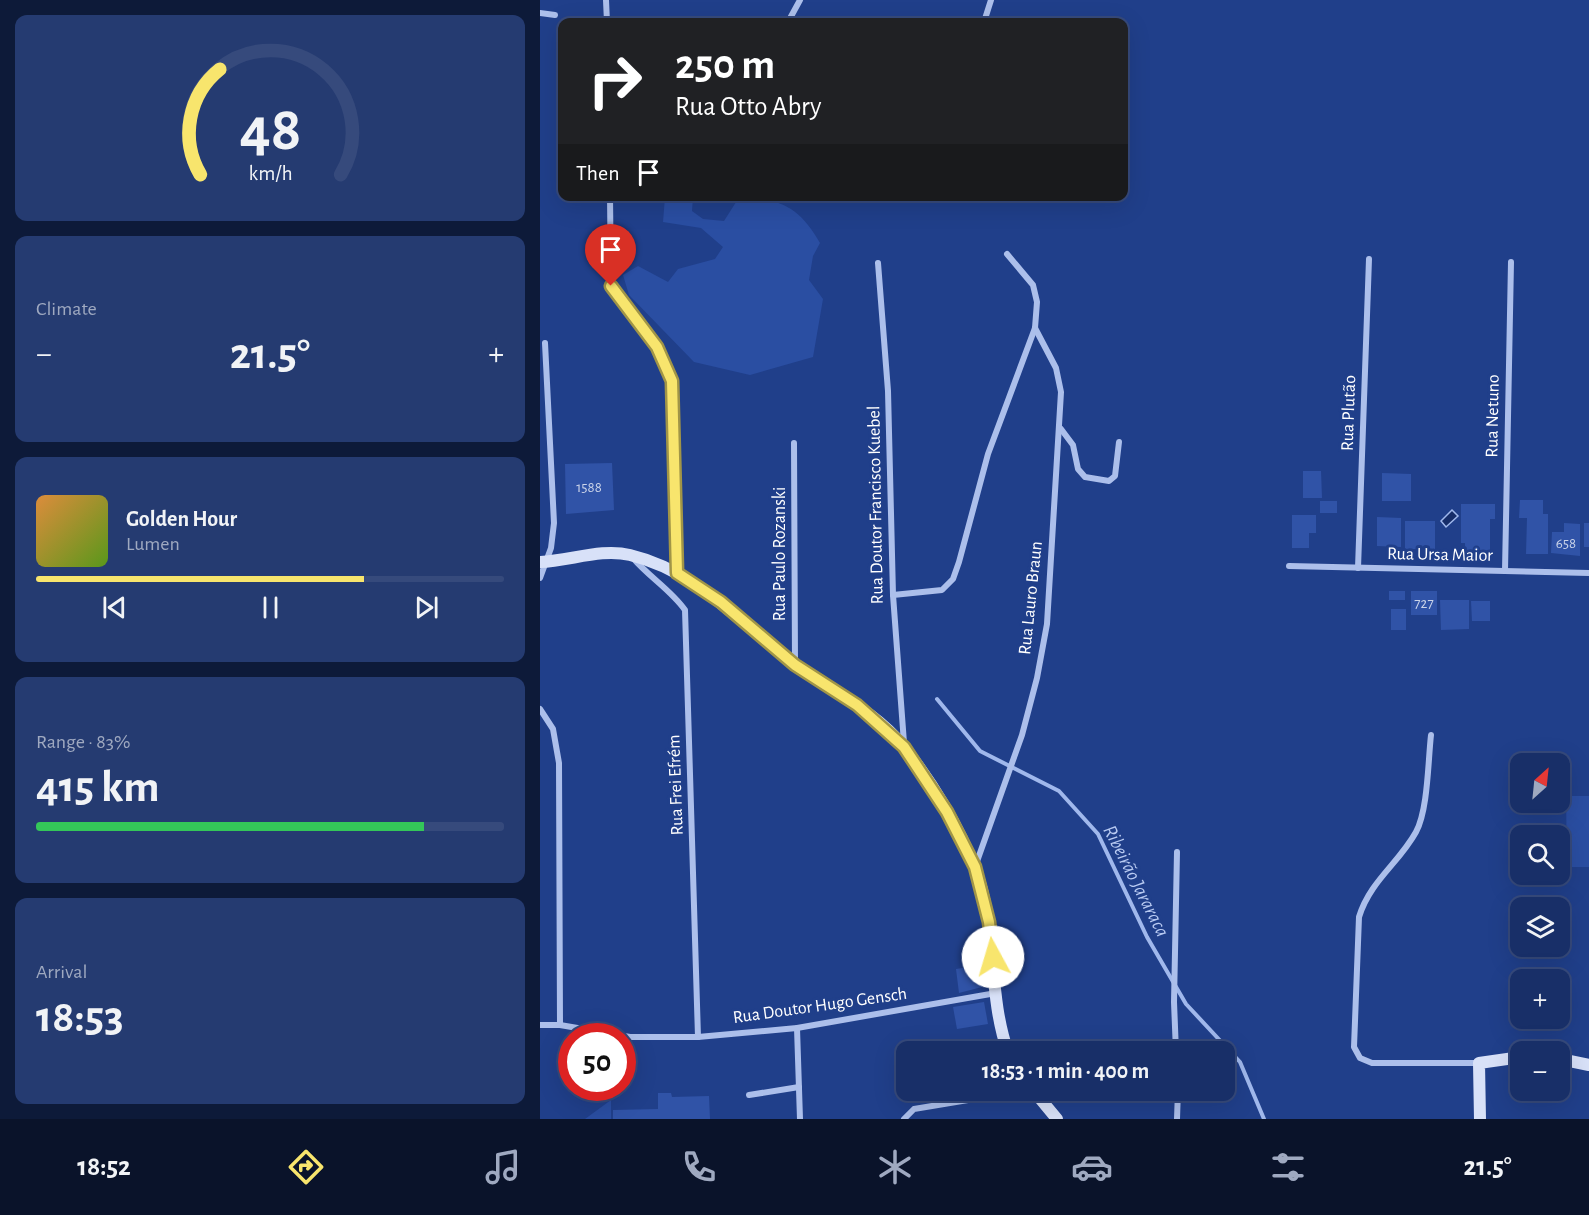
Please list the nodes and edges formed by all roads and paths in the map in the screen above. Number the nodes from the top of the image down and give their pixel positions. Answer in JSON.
{"nodes":[{"id":1,"x":606,"y":0,"type":"edge"},
{"id":2,"x":800,"y":0,"type":"edge"},
{"id":3,"x":992,"y":0,"type":"edge"},
{"id":4,"x":540,"y":13,"type":"edge"},
{"id":5,"x":555,"y":15,"type":"dead end"},
{"id":6,"x":607,"y":18,"type":"edge"},
{"id":7,"x":790,"y":18,"type":"edge"},
{"id":8,"x":985,"y":18,"type":"edge"},
{"id":9,"x":610,"y":201,"type":"edge"},
{"id":10,"x":1006,"y":254,"type":"dead end"},
{"id":11,"x":1370,"y":259,"type":"dead end"},
{"id":12,"x":1511,"y":262,"type":"dead end"},
{"id":13,"x":878,"y":263,"type":"dead end"},
{"id":14,"x":1035,"y":328,"type":"junction"},
{"id":15,"x":545,"y":343,"type":"dead end"},
{"id":16,"x":1060,"y":429,"type":"junction"},
{"id":17,"x":1119,"y":442,"type":"dead end"},
{"id":18,"x":794,"y":443,"type":"dead end"},
{"id":19,"x":631,"y":555,"type":"junction"},
{"id":20,"x":544,"y":562,"type":"edge"},
{"id":21,"x":1289,"y":566,"type":"dead end"},
{"id":22,"x":1358,"y":568,"type":"junction"},
{"id":23,"x":1505,"y":571,"type":"junction"},
{"id":24,"x":677,"y":573,"type":"junction"},
{"id":25,"x":1589,"y":573,"type":"edge"},
{"id":26,"x":540,"y":578,"type":"edge"},
{"id":27,"x":893,"y":595,"type":"junction"},
{"id":28,"x":795,"y":665,"type":"junction"},
{"id":29,"x":540,"y":709,"type":"edge"},
{"id":30,"x":1431,"y":735,"type":"dead end"},
{"id":31,"x":904,"y":747,"type":"junction"},
{"id":32,"x":1177,"y":852,"type":"dead end"},
{"id":33,"x":975,"y":867,"type":"junction"},
{"id":34,"x":996,"y":993,"type":"junction"},
{"id":35,"x":560,"y":1023,"type":"edge"},
{"id":36,"x":540,"y":1025,"type":"edge"},
{"id":37,"x":558,"y":1025,"type":"edge"},
{"id":38,"x":797,"y":1029,"type":"junction"},
{"id":39,"x":636,"y":1037,"type":"edge"},
{"id":40,"x":698,"y":1037,"type":"junction"},
{"id":41,"x":1005,"y":1041,"type":"edge"},
{"id":42,"x":1176,"y":1041,"type":"edge"},
{"id":43,"x":1510,"y":1059,"type":"edge"},
{"id":44,"x":1570,"y":1061,"type":"edge"},
{"id":45,"x":1479,"y":1063,"type":"junction"},
{"id":46,"x":1589,"y":1065,"type":"edge"},
{"id":47,"x":799,"y":1087,"type":"junction"},
{"id":48,"x":749,"y":1095,"type":"dead end"},
{"id":49,"x":962,"y":1101,"type":"edge"},
{"id":50,"x":1042,"y":1101,"type":"edge"},
{"id":51,"x":1178,"y":1101,"type":"edge"},
{"id":52,"x":800,"y":1119,"type":"edge"},
{"id":53,"x":904,"y":1119,"type":"edge"},
{"id":54,"x":1057,"y":1119,"type":"edge"},
{"id":55,"x":1177,"y":1119,"type":"edge"},
{"id":56,"x":1480,"y":1119,"type":"edge"}],
"edges":[{"from":1,"to":6,"type":"street"},
{"from":2,"to":7,"type":"street"},
{"from":3,"to":8,"type":"street"},
{"from":4,"to":5,"type":"street"},
{"from":9,"to":24,"type":"street"},
{"from":10,"to":14,"type":"street"},
{"from":11,"to":22,"type":"street","name":"Rua Plutão"},
{"from":12,"to":23,"type":"street","name":"Rua Netuno"},
{"from":13,"to":27,"type":"street","name":"Rua Doutor Francisco Kuebel"},
{"from":14,"to":16,"type":"street","name":"Rua Lauro Braun"},
{"from":14,"to":27,"type":"street"},
{"from":15,"to":20,"type":"street"},
{"from":16,"to":17,"type":"street"},
{"from":16,"to":33,"type":"street","name":"Rua Lauro Braun"},
{"from":18,"to":28,"type":"street","name":"Rua Paulo Rozanski"},
{"from":19,"to":20,"type":"main road"},
{"from":19,"to":24,"type":"main road"},
{"from":19,"to":40,"type":"street","name":"Rua Frei Efrém"},
{"from":20,"to":26,"type":"street"},
{"from":21,"to":22,"type":"street","name":"Rua Ursa Maior"},
{"from":22,"to":23,"type":"street","name":"Rua Ursa Maior"},
{"from":23,"to":25,"type":"street","name":"Rua Ursa Maior"},
{"from":24,"to":28,"type":"main road"},
{"from":27,"to":31,"type":"street","name":"Rua Doutor Francisco Kuebel"},
{"from":28,"to":31,"type":"main road"},
{"from":29,"to":35,"type":"street"},
{"from":30,"to":45,"type":"street"},
{"from":31,"to":33,"type":"main road"},
{"from":32,"to":42,"type":"street"},
{"from":33,"to":34,"type":"main road"},
{"from":34,"to":38,"type":"street","name":"Rua Doutor Hugo Gensch"},
{"from":34,"to":41,"type":"main road"},
{"from":36,"to":37,"type":"street","name":"Rua Doutor Hugo Gensch"},
{"from":38,"to":40,"type":"street","name":"Rua Doutor Hugo Gensch"},
{"from":38,"to":47,"type":"street"},
{"from":39,"to":40,"type":"street","name":"Rua Doutor Hugo Gensch"},
{"from":43,"to":45,"type":"main road"},
{"from":44,"to":46,"type":"main road"},
{"from":45,"to":56,"type":"main road"},
{"from":47,"to":48,"type":"street"},
{"from":47,"to":52,"type":"street"},
{"from":49,"to":53,"type":"street"},
{"from":50,"to":54,"type":"main road"},
{"from":51,"to":55,"type":"street"}]}
